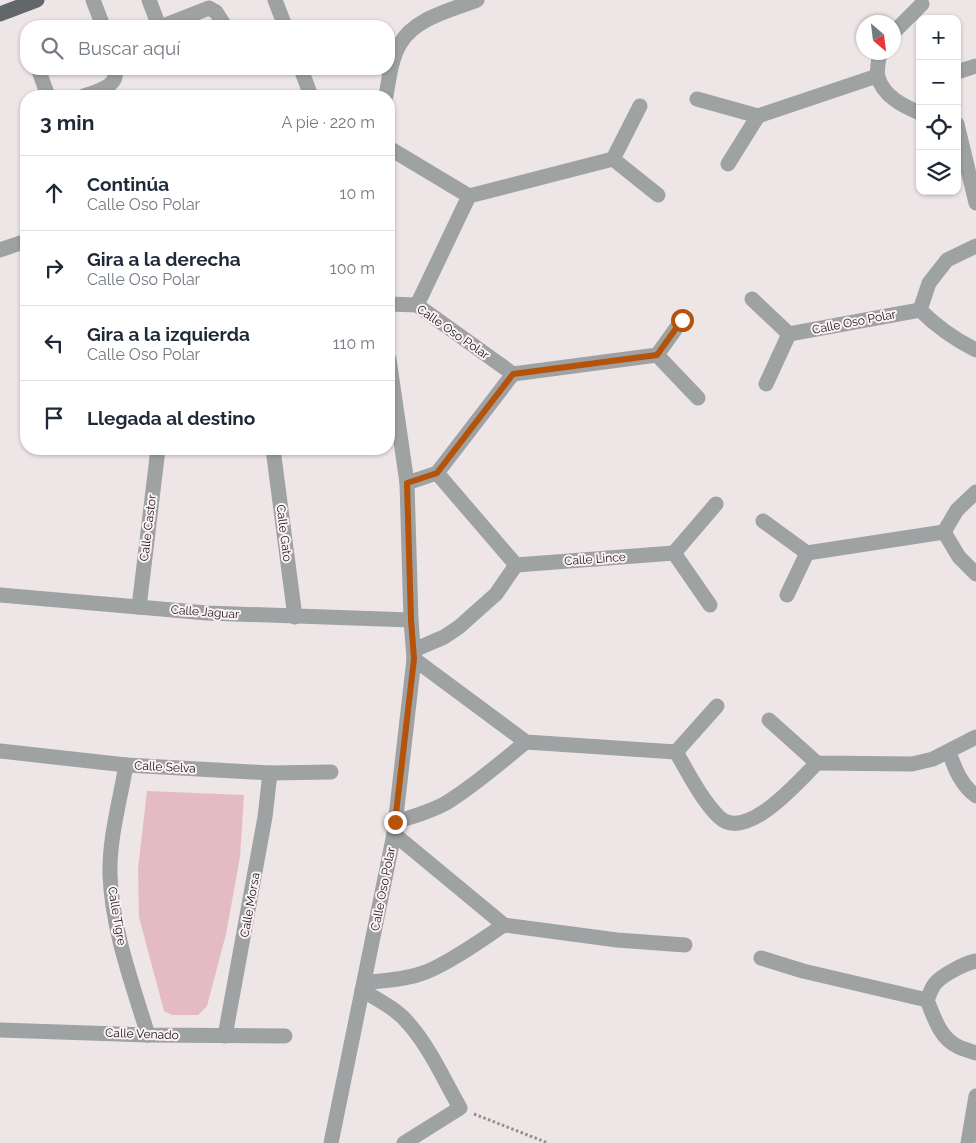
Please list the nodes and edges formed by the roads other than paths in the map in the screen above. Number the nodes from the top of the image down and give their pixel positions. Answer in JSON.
{"nodes":[{"id":1,"x":37,"y":0,"type":"edge"},
{"id":2,"x":93,"y":0,"type":"edge"},
{"id":3,"x":149,"y":0,"type":"edge"},
{"id":4,"x":275,"y":0,"type":"edge"},
{"id":5,"x":477,"y":0,"type":"edge"},
{"id":6,"x":923,"y":8,"type":"edge"},
{"id":7,"x":0,"y":14,"type":"edge"},
{"id":8,"x":101,"y":20,"type":"edge"},
{"id":9,"x":157,"y":20,"type":"edge"},
{"id":10,"x":178,"y":20,"type":"edge"},
{"id":11,"x":221,"y":20,"type":"edge"},
{"id":12,"x":283,"y":20,"type":"edge"},
{"id":13,"x":901,"y":26,"type":"edge"},
{"id":14,"x":395,"y":56,"type":"edge"},
{"id":15,"x":879,"y":60,"type":"edge"},
{"id":16,"x":976,"y":66,"type":"edge"},
{"id":17,"x":961,"y":71,"type":"edge"},
{"id":18,"x":40,"y":75,"type":"edge"},
{"id":19,"x":116,"y":75,"type":"edge"},
{"id":20,"x":303,"y":75,"type":"edge"},
{"id":21,"x":390,"y":75,"type":"edge"},
{"id":22,"x":877,"y":76,"type":"junction"},
{"id":23,"x":46,"y":90,"type":"edge"},
{"id":24,"x":98,"y":90,"type":"edge"},
{"id":25,"x":309,"y":90,"type":"edge"},
{"id":26,"x":387,"y":90,"type":"edge"},
{"id":27,"x":697,"y":99,"type":"dead end"},
{"id":28,"x":640,"y":106,"type":"dead end"},
{"id":29,"x":916,"y":111,"type":"edge"},
{"id":30,"x":758,"y":116,"type":"junction"},
{"id":31,"x":961,"y":141,"type":"edge"},
{"id":32,"x":395,"y":152,"type":"edge"},
{"id":33,"x":613,"y":158,"type":"junction"},
{"id":34,"x":728,"y":164,"type":"dead end"},
{"id":35,"x":658,"y":195,"type":"dead end"},
{"id":36,"x":469,"y":196,"type":"junction"},
{"id":37,"x":976,"y":203,"type":"edge"},
{"id":38,"x":20,"y":243,"type":"edge"},
{"id":39,"x":976,"y":246,"type":"edge"},
{"id":40,"x":0,"y":250,"type":"edge"},
{"id":41,"x":752,"y":299,"type":"dead end"},
{"id":42,"x":395,"y":304,"type":"edge"},
{"id":43,"x":417,"y":305,"type":"junction"},
{"id":44,"x":920,"y":310,"type":"junction"},
{"id":45,"x":682,"y":320,"type":"dead end"},
{"id":46,"x":789,"y":334,"type":"junction"},
{"id":47,"x":976,"y":350,"type":"edge"},
{"id":48,"x":657,"y":355,"type":"junction"},
{"id":49,"x":513,"y":374,"type":"junction"},
{"id":50,"x":766,"y":384,"type":"dead end"},
{"id":51,"x":698,"y":398,"type":"dead end"},
{"id":52,"x":395,"y":400,"type":"edge"},
{"id":53,"x":157,"y":455,"type":"edge"},
{"id":54,"x":274,"y":455,"type":"edge"},
{"id":55,"x":437,"y":473,"type":"junction"},
{"id":56,"x":407,"y":483,"type":"junction"},
{"id":57,"x":976,"y":492,"type":"edge"},
{"id":58,"x":716,"y":504,"type":"dead end"},
{"id":59,"x":762,"y":521,"type":"dead end"},
{"id":60,"x":944,"y":532,"type":"junction"},
{"id":61,"x":674,"y":553,"type":"junction"},
{"id":62,"x":807,"y":553,"type":"junction"},
{"id":63,"x":516,"y":565,"type":"junction"},
{"id":64,"x":976,"y":574,"type":"edge"},
{"id":65,"x":0,"y":595,"type":"edge"},
{"id":66,"x":787,"y":595,"type":"dead end"},
{"id":67,"x":710,"y":605,"type":"dead end"},
{"id":68,"x":139,"y":607,"type":"junction"},
{"id":69,"x":295,"y":617,"type":"junction"},
{"id":70,"x":411,"y":620,"type":"junction"},
{"id":71,"x":414,"y":655,"type":"junction"},
{"id":72,"x":717,"y":706,"type":"dead end"},
{"id":73,"x":769,"y":720,"type":"dead end"},
{"id":74,"x":976,"y":737,"type":"edge"},
{"id":75,"x":526,"y":742,"type":"junction"},
{"id":76,"x":0,"y":751,"type":"edge"},
{"id":77,"x":676,"y":752,"type":"junction"},
{"id":78,"x":949,"y":752,"type":"junction"},
{"id":79,"x":817,"y":763,"type":"junction"},
{"id":80,"x":126,"y":765,"type":"junction"},
{"id":81,"x":332,"y":772,"type":"dead end"},
{"id":82,"x":270,"y":773,"type":"junction"},
{"id":83,"x":976,"y":796,"type":"edge"},
{"id":84,"x":394,"y":828,"type":"junction"},
{"id":85,"x":504,"y":925,"type":"junction"},
{"id":86,"x":684,"y":945,"type":"dead end"},
{"id":87,"x":761,"y":958,"type":"dead end"},
{"id":88,"x":976,"y":961,"type":"edge"},
{"id":89,"x":363,"y":986,"type":"junction"},
{"id":90,"x":928,"y":1000,"type":"junction"},
{"id":91,"x":0,"y":1030,"type":"edge"},
{"id":92,"x":148,"y":1034,"type":"junction"},
{"id":93,"x":225,"y":1036,"type":"junction"},
{"id":94,"x":285,"y":1036,"type":"dead end"},
{"id":95,"x":976,"y":1053,"type":"edge"},
{"id":96,"x":976,"y":1096,"type":"edge"},
{"id":97,"x":331,"y":1143,"type":"edge"},
{"id":98,"x":404,"y":1143,"type":"edge"},
{"id":99,"x":968,"y":1143,"type":"edge"}],
"edges":[{"from":1,"to":7,"type":"main road"},
{"from":2,"to":8,"type":"street"},
{"from":3,"to":9,"type":"street"},
{"from":4,"to":12,"type":"street"},
{"from":5,"to":14,"type":"street"},
{"from":6,"to":13,"type":"street"},
{"from":10,"to":11,"type":"street"},
{"from":15,"to":22,"type":"street"},
{"from":16,"to":17,"type":"street"},
{"from":18,"to":23,"type":"street"},
{"from":19,"to":24,"type":"street"},
{"from":20,"to":25,"type":"street"},
{"from":21,"to":26,"type":"street"},
{"from":22,"to":29,"type":"street"},
{"from":22,"to":30,"type":"street"},
{"from":27,"to":30,"type":"street"},
{"from":28,"to":33,"type":"street"},
{"from":30,"to":34,"type":"street"},
{"from":31,"to":37,"type":"street"},
{"from":32,"to":36,"type":"street"},
{"from":33,"to":35,"type":"street"},
{"from":33,"to":36,"type":"street"},
{"from":36,"to":43,"type":"street"},
{"from":38,"to":40,"type":"street"},
{"from":39,"to":44,"type":"street"},
{"from":41,"to":46,"type":"street"},
{"from":42,"to":43,"type":"street","name":"Calle Oso Polar"},
{"from":43,"to":49,"type":"street","name":"Calle Oso Polar"},
{"from":44,"to":46,"type":"street","name":"Calle Oso Polar"},
{"from":44,"to":47,"type":"street"},
{"from":45,"to":48,"type":"street"},
{"from":46,"to":50,"type":"street"},
{"from":48,"to":49,"type":"street"},
{"from":48,"to":51,"type":"street"},
{"from":49,"to":55,"type":"street"},
{"from":52,"to":56,"type":"street","name":"Calle Oso Polar"},
{"from":53,"to":68,"type":"street","name":"Calle Castor"},
{"from":54,"to":69,"type":"street","name":"Calle Gato"},
{"from":55,"to":56,"type":"street"},
{"from":55,"to":63,"type":"street"},
{"from":56,"to":70,"type":"street","name":"Calle Oso Polar"},
{"from":57,"to":60,"type":"street"},
{"from":58,"to":61,"type":"street"},
{"from":59,"to":62,"type":"street"},
{"from":60,"to":62,"type":"street"},
{"from":60,"to":64,"type":"street"},
{"from":61,"to":63,"type":"street","name":"Calle Lince"},
{"from":61,"to":67,"type":"street"},
{"from":62,"to":66,"type":"street"},
{"from":63,"to":71,"type":"street"},
{"from":65,"to":68,"type":"street","name":"Calle Jaguar"},
{"from":68,"to":69,"type":"street","name":"Calle Jaguar"},
{"from":69,"to":70,"type":"street","name":"Calle Jaguar"},
{"from":70,"to":71,"type":"street","name":"Calle Oso Polar"},
{"from":71,"to":75,"type":"street"},
{"from":71,"to":84,"type":"street","name":"Calle Oso Polar"},
{"from":72,"to":77,"type":"street"},
{"from":73,"to":79,"type":"street"},
{"from":74,"to":78,"type":"street"},
{"from":75,"to":77,"type":"street"},
{"from":75,"to":84,"type":"street"},
{"from":76,"to":80,"type":"street","name":"Calle Selva"},
{"from":77,"to":79,"type":"street"},
{"from":78,"to":79,"type":"street"},
{"from":78,"to":83,"type":"street"},
{"from":80,"to":82,"type":"street","name":"Calle Selva"},
{"from":80,"to":92,"type":"street","name":"Calle Tigre"},
{"from":81,"to":82,"type":"street","name":"Calle Selva"},
{"from":82,"to":93,"type":"street","name":"Calle Morsa"},
{"from":84,"to":85,"type":"street"},
{"from":84,"to":89,"type":"street","name":"Calle Oso Polar"},
{"from":85,"to":86,"type":"street"},
{"from":85,"to":89,"type":"street"},
{"from":87,"to":90,"type":"street"},
{"from":88,"to":90,"type":"street"},
{"from":89,"to":97,"type":"street","name":"Calle Oso Polar"},
{"from":89,"to":98,"type":"street"},
{"from":90,"to":95,"type":"street"},
{"from":91,"to":92,"type":"street","name":"Calle Venado"},
{"from":92,"to":93,"type":"street","name":"Calle Venado"},
{"from":93,"to":94,"type":"street","name":"Calle Venado"},
{"from":96,"to":99,"type":"street"}]}
